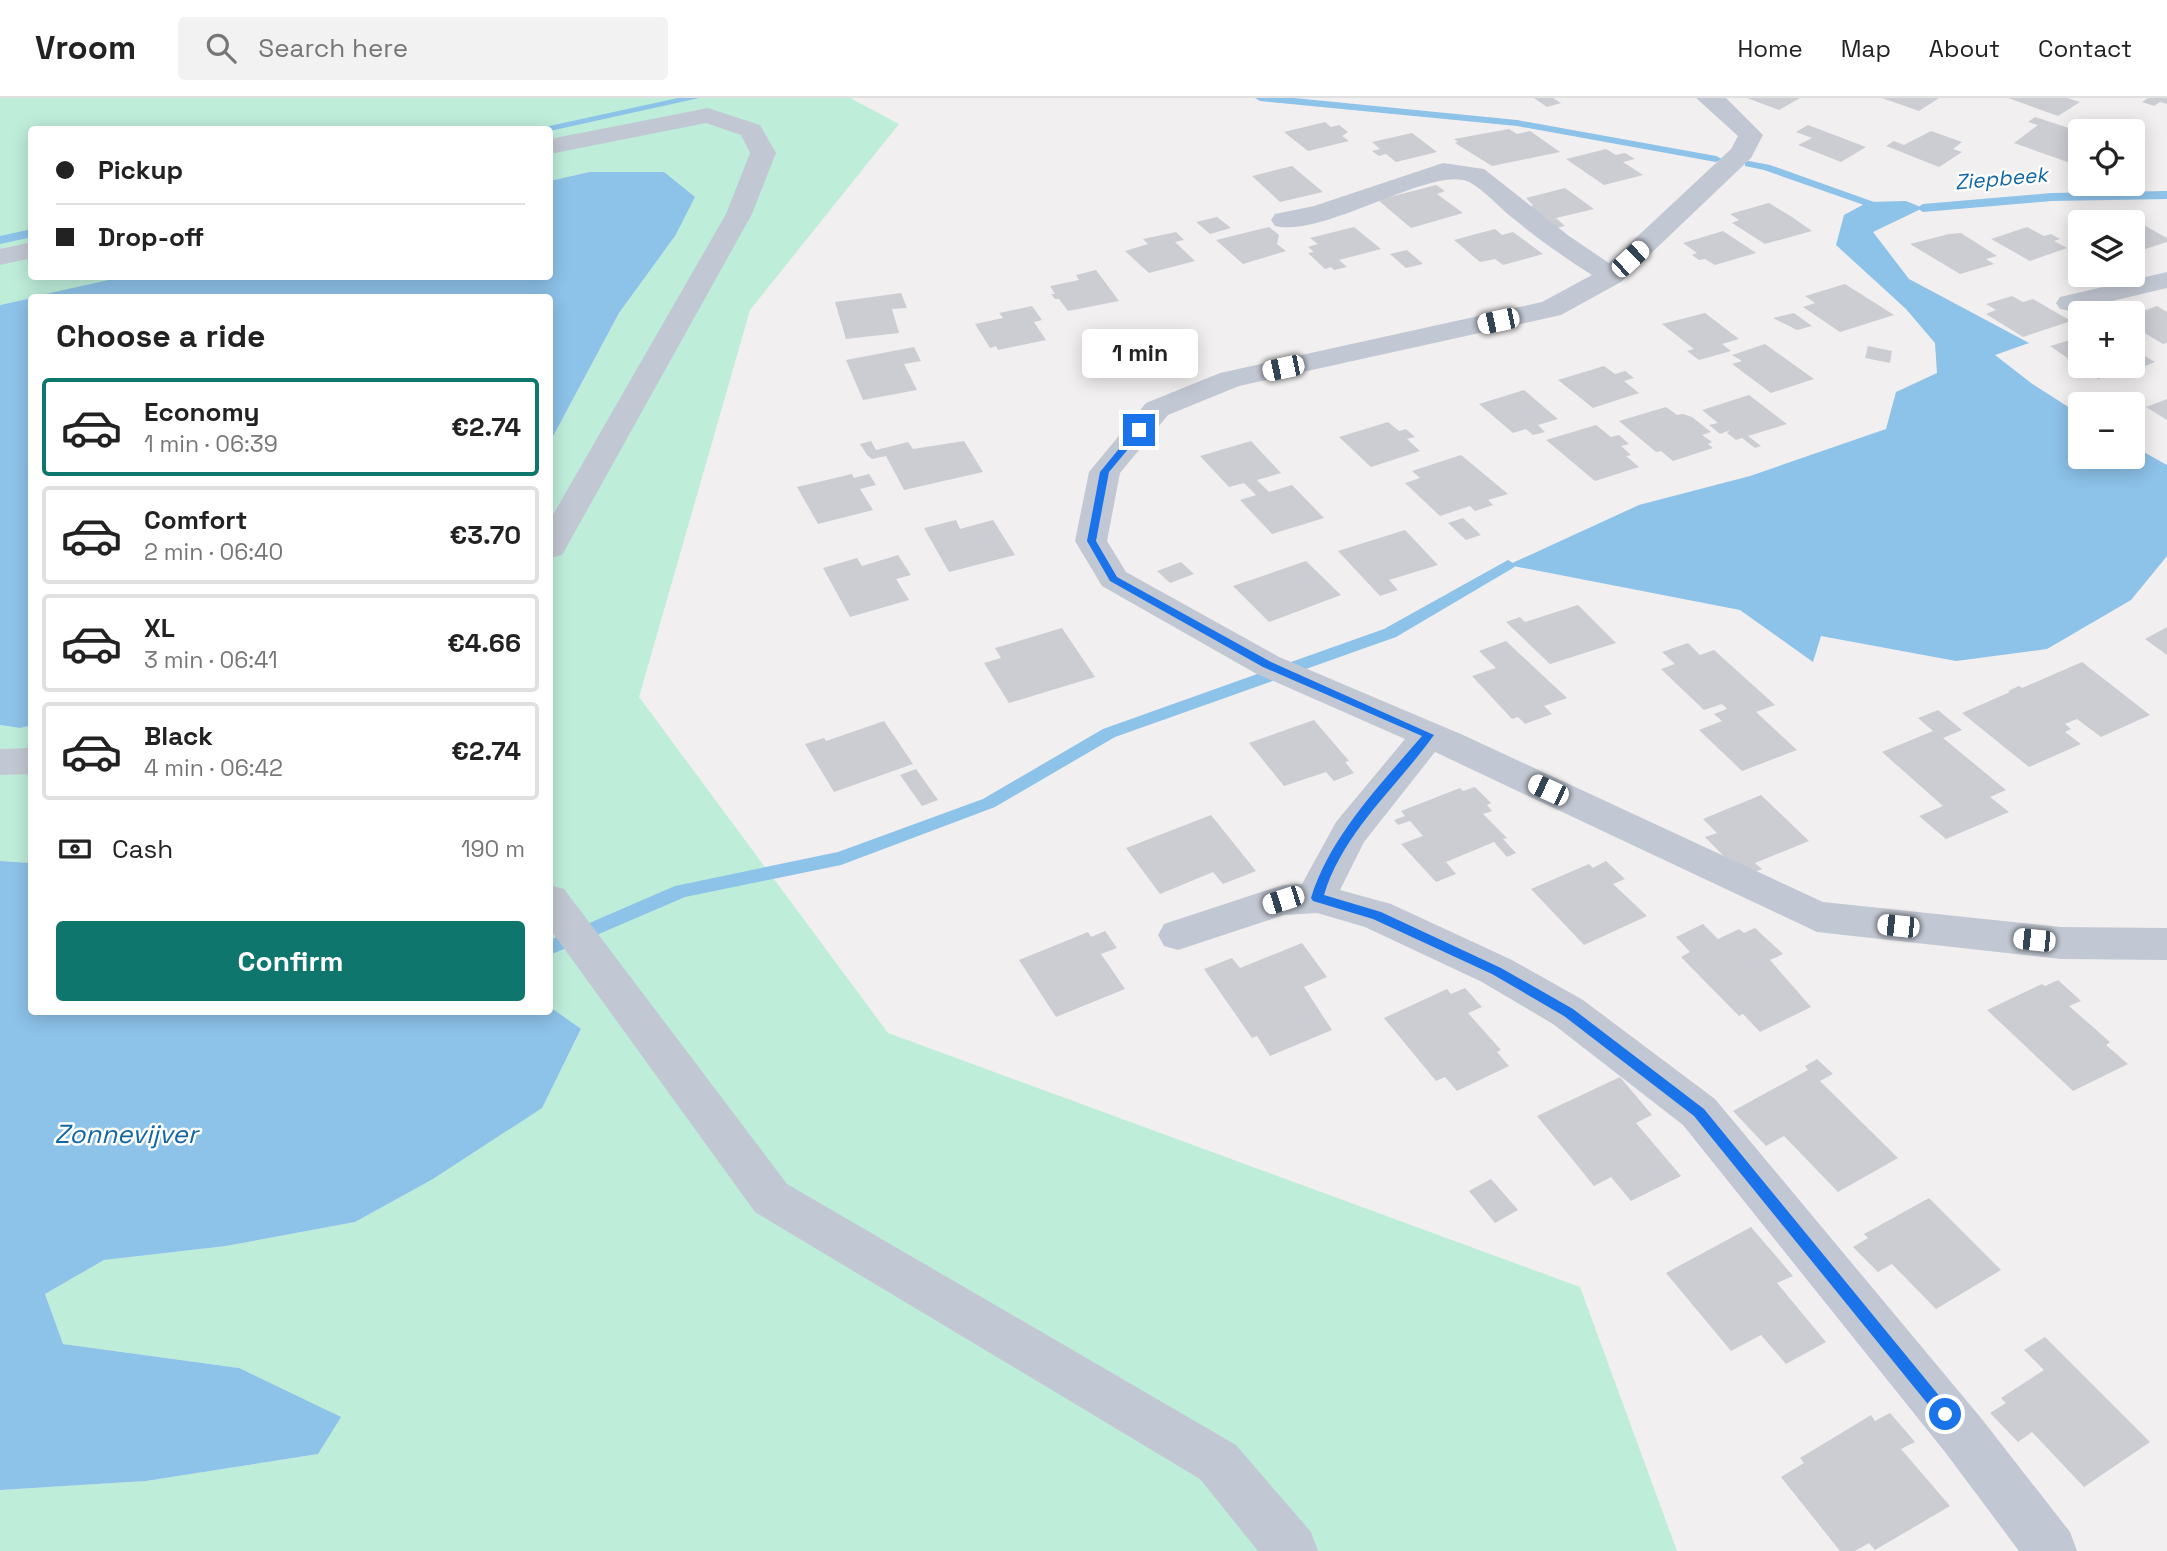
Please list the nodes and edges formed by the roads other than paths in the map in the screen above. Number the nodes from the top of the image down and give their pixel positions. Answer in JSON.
{"nodes":[{"id":1,"x":1708,"y":98,"type":"edge"},
{"id":2,"x":553,"y":145,"type":"edge"},
{"id":3,"x":1284,"y":220,"type":"dead end"},
{"id":4,"x":28,"y":251,"type":"edge"},
{"id":5,"x":0,"y":257,"type":"edge"},
{"id":6,"x":1611,"y":276,"type":"junction"},
{"id":7,"x":2167,"y":279,"type":"edge"},
{"id":8,"x":2078,"y":301,"type":"edge"},
{"id":9,"x":553,"y":543,"type":"edge"},
{"id":10,"x":1429,"y":735,"type":"junction"},
{"id":11,"x":28,"y":761,"type":"edge"},
{"id":12,"x":0,"y":762,"type":"edge"},
{"id":13,"x":1317,"y":898,"type":"junction"},
{"id":14,"x":553,"y":904,"type":"edge"},
{"id":15,"x":1178,"y":935,"type":"dead end"},
{"id":16,"x":2167,"y":944,"type":"edge"},
{"id":17,"x":1292,"y":1551,"type":"edge"},
{"id":18,"x":2051,"y":1551,"type":"edge"}],
"edges":[{"from":1,"to":6,"type":"lane"},
{"from":2,"to":9,"type":"lane"},
{"from":3,"to":6,"type":"lane"},
{"from":4,"to":5,"type":"lane"},
{"from":6,"to":10,"type":"lane"},
{"from":7,"to":8,"type":"lane"},
{"from":10,"to":13,"type":"lane"},
{"from":10,"to":16,"type":"lane"},
{"from":11,"to":12,"type":"lane"},
{"from":13,"to":15,"type":"lane"},
{"from":13,"to":18,"type":"lane"},
{"from":14,"to":17,"type":"lane"}]}
